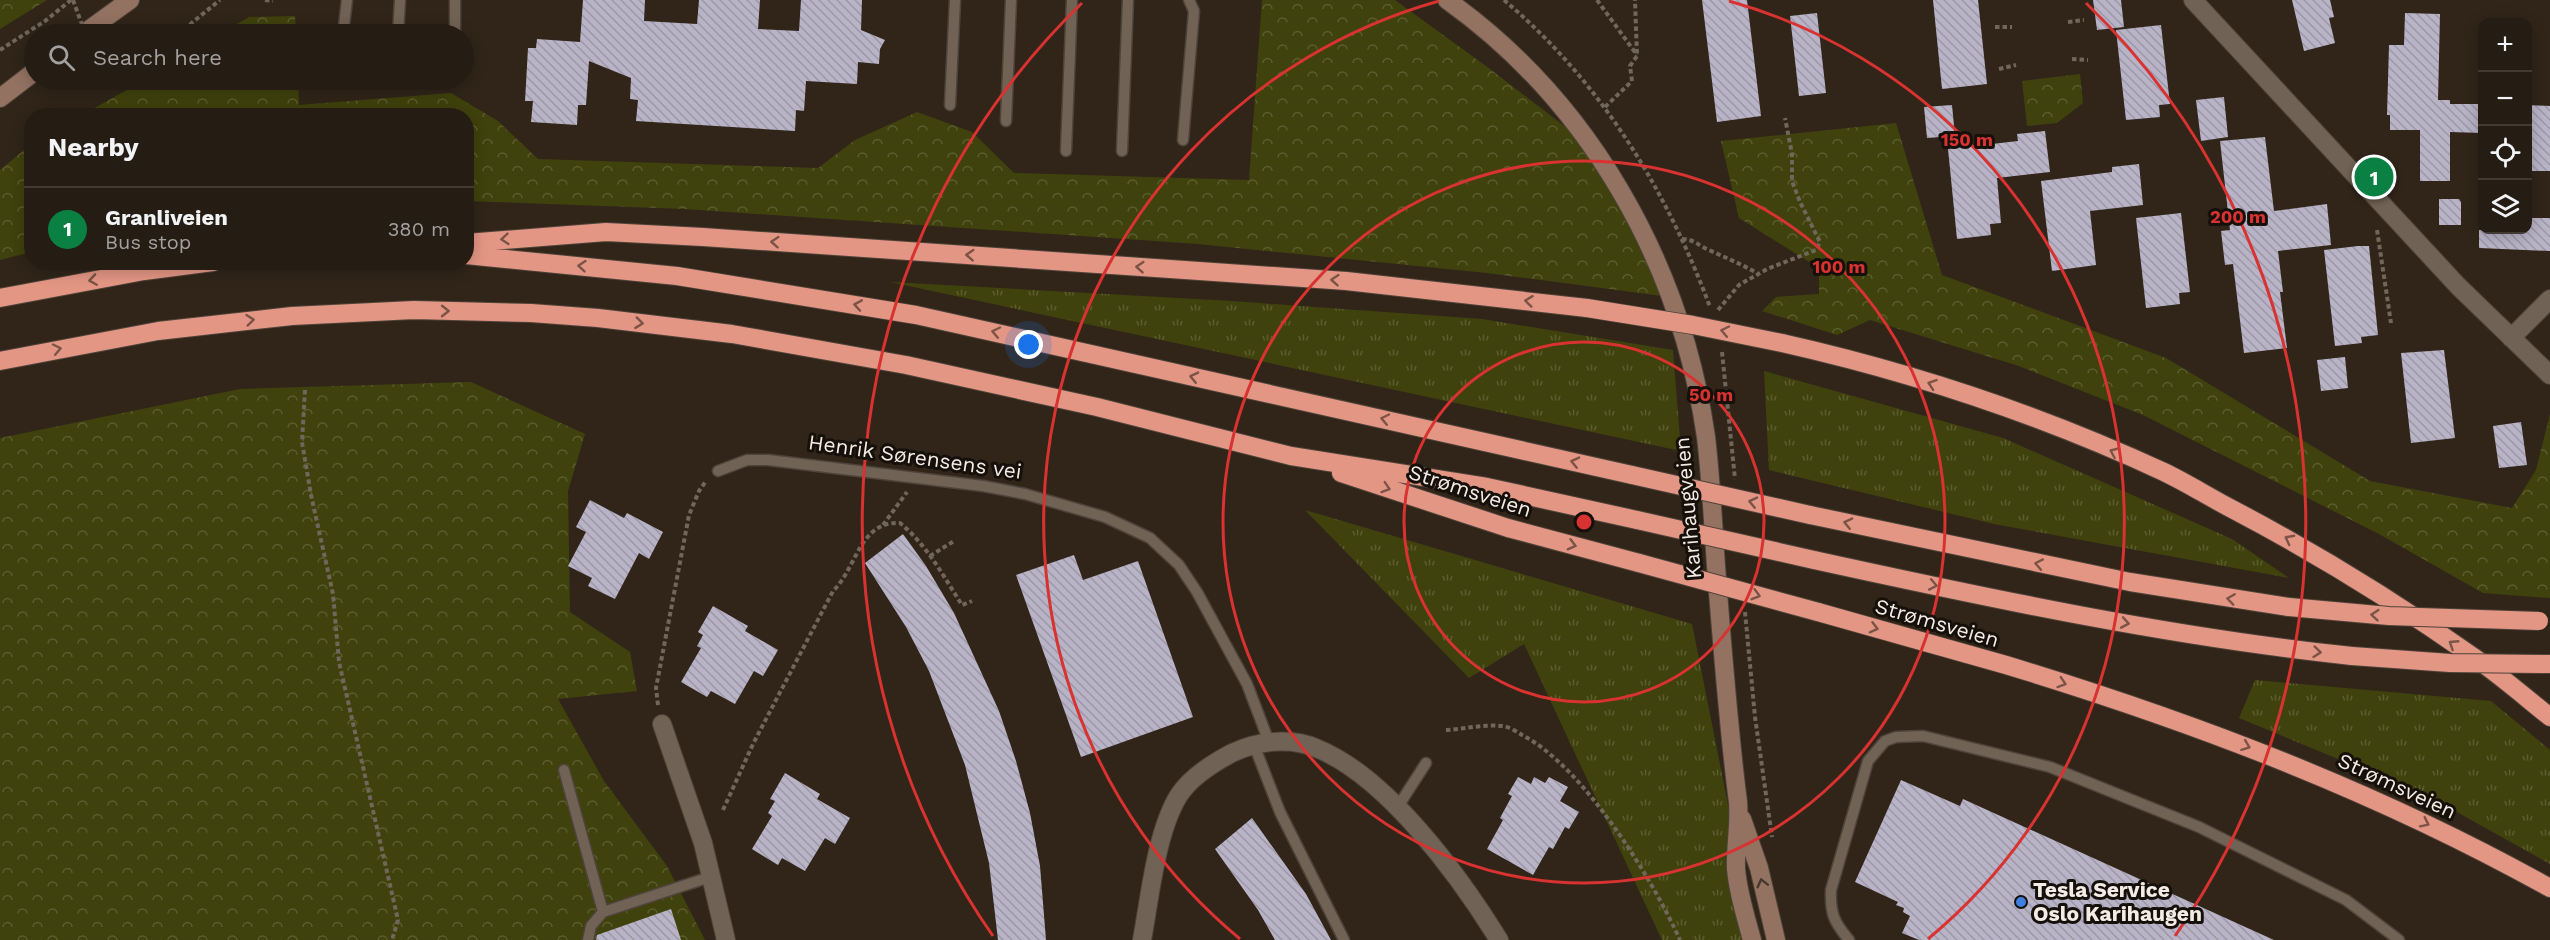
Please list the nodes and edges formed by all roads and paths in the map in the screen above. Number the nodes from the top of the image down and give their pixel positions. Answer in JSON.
{"nodes":[{"id":1,"x":72,"y":0,"type":"edge"},
{"id":2,"x":129,"y":0,"type":"edge"},
{"id":3,"x":220,"y":0,"type":"edge"},
{"id":4,"x":265,"y":0,"type":"edge"},
{"id":5,"x":347,"y":0,"type":"edge"},
{"id":6,"x":400,"y":0,"type":"edge"},
{"id":7,"x":454,"y":0,"type":"edge"},
{"id":8,"x":955,"y":0,"type":"edge"},
{"id":9,"x":1011,"y":0,"type":"edge"},
{"id":10,"x":1072,"y":0,"type":"edge"},
{"id":11,"x":1128,"y":0,"type":"edge"},
{"id":12,"x":1190,"y":0,"type":"edge"},
{"id":13,"x":1447,"y":0,"type":"edge"},
{"id":14,"x":1504,"y":0,"type":"edge"},
{"id":15,"x":1597,"y":0,"type":"edge"},
{"id":16,"x":1635,"y":0,"type":"edge"},
{"id":17,"x":2193,"y":0,"type":"edge"},
{"id":18,"x":273,"y":1,"type":"edge"},
{"id":19,"x":2084,"y":20,"type":"dead end"},
{"id":20,"x":2068,"y":22,"type":"dead end"},
{"id":21,"x":40,"y":24,"type":"edge"},
{"id":22,"x":83,"y":24,"type":"edge"},
{"id":23,"x":97,"y":24,"type":"edge"},
{"id":24,"x":190,"y":24,"type":"edge"},
{"id":25,"x":345,"y":24,"type":"edge"},
{"id":26,"x":399,"y":24,"type":"edge"},
{"id":27,"x":454,"y":24,"type":"edge"},
{"id":28,"x":1995,"y":27,"type":"dead end"},
{"id":29,"x":2012,"y":27,"type":"dead end"},
{"id":30,"x":24,"y":35,"type":"edge"},
{"id":31,"x":0,"y":50,"type":"edge"},
{"id":32,"x":1638,"y":56,"type":"junction"},
{"id":33,"x":2072,"y":59,"type":"dead end"},
{"id":34,"x":2088,"y":60,"type":"dead end"},
{"id":35,"x":2016,"y":65,"type":"dead end"},
{"id":36,"x":1999,"y":69,"type":"dead end"},
{"id":37,"x":24,"y":80,"type":"edge"},
{"id":38,"x":0,"y":98,"type":"edge"},
{"id":39,"x":950,"y":105,"type":"dead end"},
{"id":40,"x":1785,"y":118,"type":"dead end"},
{"id":41,"x":1006,"y":121,"type":"dead end"},
{"id":42,"x":1183,"y":140,"type":"dead end"},
{"id":43,"x":1066,"y":151,"type":"dead end"},
{"id":44,"x":1122,"y":151,"type":"dead end"},
{"id":45,"x":2379,"y":200,"type":"junction"},
{"id":46,"x":1683,"y":239,"type":"dead end"},
{"id":47,"x":474,"y":242,"type":"edge"},
{"id":48,"x":474,"y":256,"type":"edge"},
{"id":49,"x":158,"y":270,"type":"edge"},
{"id":50,"x":1758,"y":274,"type":"junction"},
{"id":51,"x":0,"y":298,"type":"edge"},
{"id":52,"x":2550,"y":299,"type":"edge"},
{"id":53,"x":1713,"y":315,"type":"dead end"},
{"id":54,"x":2391,"y":322,"type":"dead end"},
{"id":55,"x":2511,"y":338,"type":"junction"},
{"id":56,"x":0,"y":361,"type":"edge"},
{"id":57,"x":2550,"y":375,"type":"edge"},
{"id":58,"x":305,"y":390,"type":"dead end"},
{"id":59,"x":1291,"y":456,"type":"junction"},
{"id":60,"x":718,"y":471,"type":"joint"},
{"id":61,"x":919,"y":477,"type":"junction"},
{"id":62,"x":883,"y":525,"type":"junction"},
{"id":63,"x":954,"y":541,"type":"dead end"},
{"id":64,"x":930,"y":556,"type":"junction"},
{"id":65,"x":972,"y":601,"type":"dead end"},
{"id":66,"x":2544,"y":621,"type":"edge"},
{"id":67,"x":2550,"y":664,"type":"edge"},
{"id":68,"x":2550,"y":717,"type":"edge"},
{"id":69,"x":662,"y":724,"type":"joint"},
{"id":70,"x":1446,"y":730,"type":"dead end"},
{"id":71,"x":1262,"y":744,"type":"junction"},
{"id":72,"x":1426,"y":763,"type":"dead end"},
{"id":73,"x":564,"y":770,"type":"dead end"},
{"id":74,"x":1397,"y":808,"type":"junction"},
{"id":75,"x":1738,"y":808,"type":"junction"},
{"id":76,"x":723,"y":810,"type":"dead end"},
{"id":77,"x":710,"y":877,"type":"junction"},
{"id":78,"x":2550,"y":888,"type":"edge"},
{"id":79,"x":603,"y":912,"type":"junction"},
{"id":80,"x":392,"y":940,"type":"edge"},
{"id":81,"x":588,"y":940,"type":"edge"},
{"id":82,"x":726,"y":940,"type":"edge"},
{"id":83,"x":1142,"y":940,"type":"edge"},
{"id":84,"x":1344,"y":940,"type":"edge"},
{"id":85,"x":1499,"y":940,"type":"edge"},
{"id":86,"x":1680,"y":940,"type":"edge"},
{"id":87,"x":1752,"y":940,"type":"edge"},
{"id":88,"x":1776,"y":940,"type":"edge"},
{"id":89,"x":1849,"y":940,"type":"edge"},
{"id":90,"x":2399,"y":940,"type":"edge"}],
"edges":[{"from":1,"to":21,"type":"path"},
{"from":1,"to":22,"type":"path","bridge":true},
{"from":2,"to":23,"type":"main road"},
{"from":3,"to":24,"type":"path"},
{"from":4,"to":18,"type":"path"},
{"from":5,"to":25,"type":"lane"},
{"from":6,"to":26,"type":"lane"},
{"from":7,"to":27,"type":"lane"},
{"from":8,"to":39,"type":"lane"},
{"from":9,"to":41,"type":"lane"},
{"from":10,"to":43,"type":"lane"},
{"from":11,"to":44,"type":"lane"},
{"from":12,"to":42,"type":"lane"},
{"from":13,"to":75,"type":"main road","name":"Karihaugveien"},
{"from":14,"to":32,"type":"path"},
{"from":15,"to":32,"type":"path"},
{"from":16,"to":32,"type":"path"},
{"from":17,"to":45,"type":"street"},
{"from":19,"to":20,"type":"path"},
{"from":28,"to":29,"type":"path"},
{"from":30,"to":31,"type":"path"},
{"from":33,"to":34,"type":"path"},
{"from":35,"to":36,"type":"path"},
{"from":37,"to":38,"type":"main road"},
{"from":40,"to":50,"type":"path"},
{"from":45,"to":54,"type":"path"},
{"from":45,"to":55,"type":"street"},
{"from":46,"to":50,"type":"path"},
{"from":68,"to":47,"type":"highway","one_way":true,"bridge":true},
{"from":66,"to":48,"type":"highway","one_way":true,"bridge":true},
{"from":49,"to":51,"type":"highway","one_way":true},
{"from":50,"to":53,"type":"path"},
{"from":52,"to":55,"type":"street"},
{"from":55,"to":57,"type":"street"},
{"from":56,"to":59,"type":"highway","one_way":true},
{"from":58,"to":80,"type":"path"},
{"from":59,"to":67,"type":"highway","one_way":true,"bridge":true},
{"from":59,"to":78,"type":"highway","name":"Strømsveien","one_way":true,"bridge":true},
{"from":60,"to":61,"type":"lane","name":"Henrik Sørensens vei"},
{"from":60,"to":69,"type":"path"},
{"from":61,"to":62,"type":"path"},
{"from":61,"to":71,"type":"lane","name":"Henrik Sørensens vei"},
{"from":62,"to":64,"type":"path"},
{"from":62,"to":76,"type":"path"},
{"from":63,"to":64,"type":"path"},
{"from":64,"to":65,"type":"path"},
{"from":69,"to":77,"type":"street"},
{"from":70,"to":86,"type":"path"},
{"from":71,"to":74,"type":"street"},
{"from":71,"to":83,"type":"street"},
{"from":71,"to":84,"type":"lane","name":"Henrik Sørensens vei"},
{"from":72,"to":74,"type":"lane"},
{"from":73,"to":79,"type":"lane"},
{"from":74,"to":85,"type":"street"},
{"from":75,"to":87,"type":"main road","name":"Karihaugveien"},
{"from":88,"to":75,"type":"main road","name":"Karihaugveien","one_way":true},
{"from":77,"to":79,"type":"lane"},
{"from":77,"to":82,"type":"street"},
{"from":79,"to":81,"type":"lane"},
{"from":89,"to":90,"type":"lane"}]}
